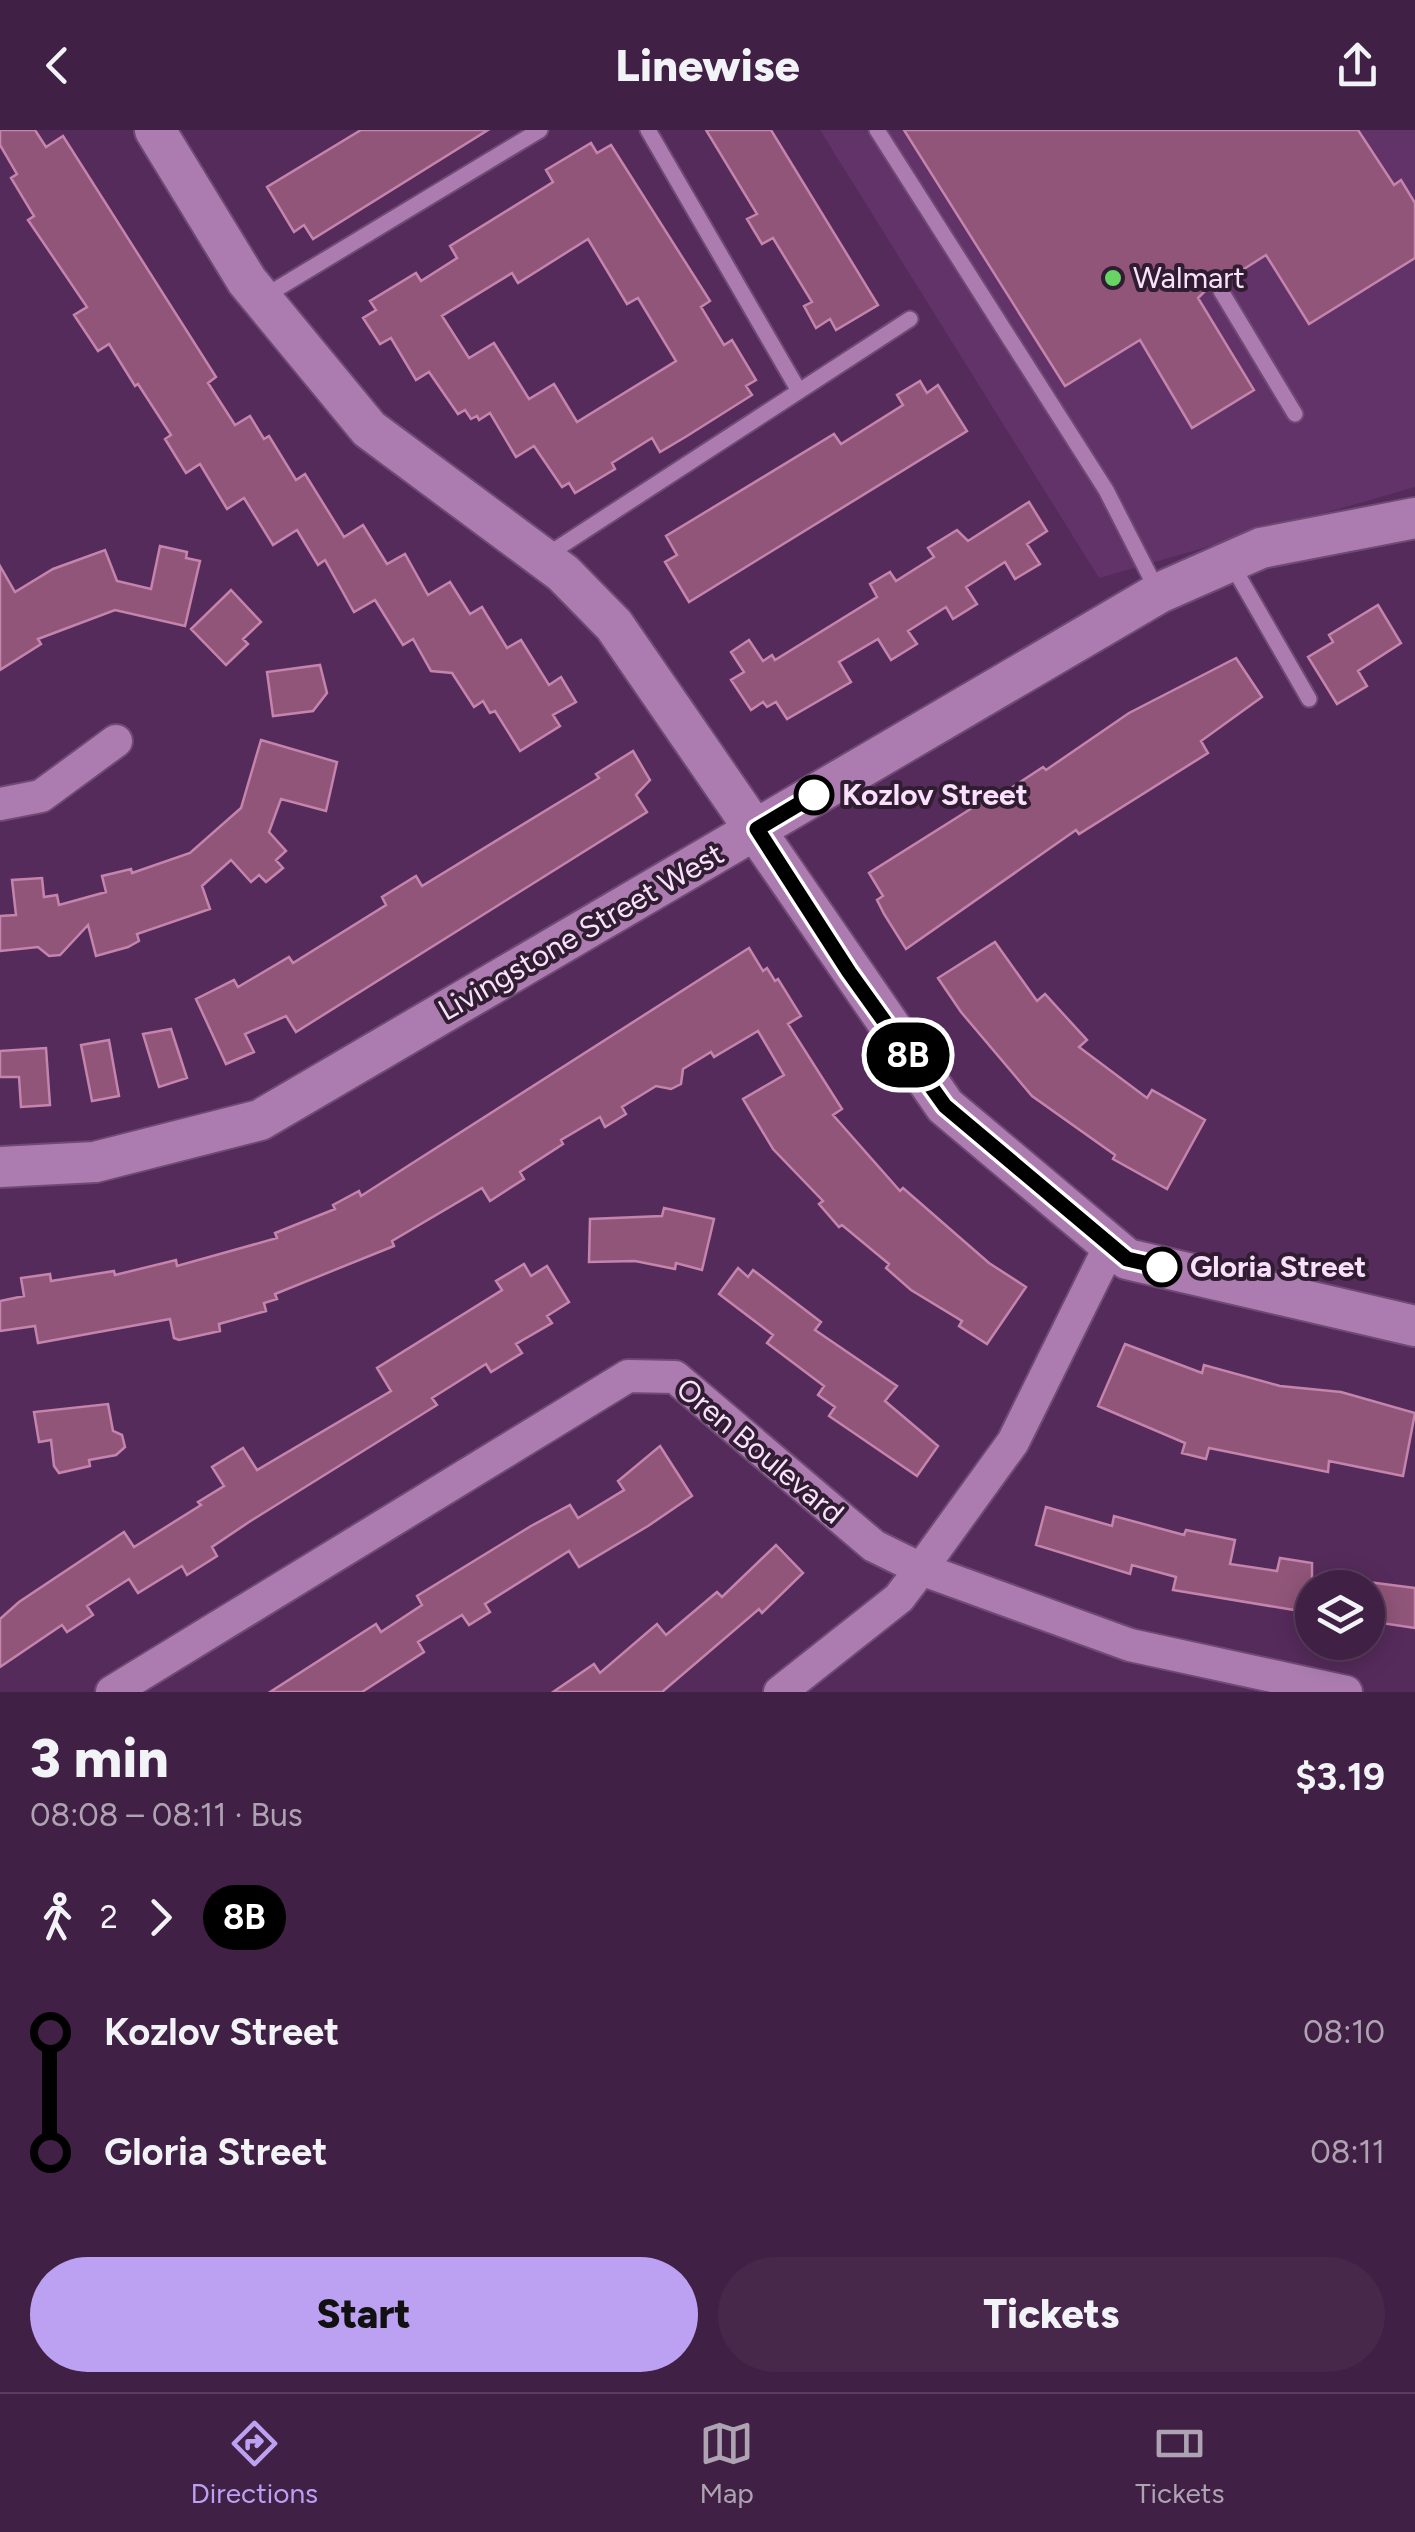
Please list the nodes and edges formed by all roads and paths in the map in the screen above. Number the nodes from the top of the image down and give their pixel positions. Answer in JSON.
{"nodes":[{"id":1,"x":155,"y":130,"type":"edge"},
{"id":2,"x":540,"y":130,"type":"edge"},
{"id":3,"x":648,"y":130,"type":"edge"},
{"id":4,"x":877,"y":130,"type":"edge"},
{"id":5,"x":1221,"y":291,"type":"dead end"},
{"id":6,"x":261,"y":298,"type":"junction"},
{"id":7,"x":910,"y":319,"type":"dead end"},
{"id":8,"x":799,"y":391,"type":"junction"},
{"id":9,"x":1295,"y":414,"type":"dead end"},
{"id":10,"x":1415,"y":518,"type":"edge"},
{"id":11,"x":543,"y":558,"type":"junction"},
{"id":12,"x":1230,"y":562,"type":"junction"},
{"id":13,"x":1159,"y":594,"type":"junction"},
{"id":14,"x":1310,"y":699,"type":"dead end"},
{"id":15,"x":116,"y":742,"type":"dead end"},
{"id":16,"x":0,"y":804,"type":"edge"},
{"id":17,"x":757,"y":829,"type":"junction"},
{"id":18,"x":0,"y":1167,"type":"edge"},
{"id":19,"x":1110,"y":1246,"type":"junction"},
{"id":20,"x":1415,"y":1326,"type":"edge"},
{"id":21,"x":921,"y":1569,"type":"junction"},
{"id":22,"x":1204,"y":1678,"type":"edge"},
{"id":23,"x":112,"y":1692,"type":"edge"},
{"id":24,"x":780,"y":1692,"type":"edge"},
{"id":25,"x":1346,"y":1692,"type":"edge"}],
"edges":[{"from":1,"to":6,"type":"street"},
{"from":2,"to":6,"type":"lane"},
{"from":3,"to":8,"type":"lane"},
{"from":4,"to":13,"type":"lane"},
{"from":5,"to":9,"type":"lane"},
{"from":6,"to":11,"type":"street"},
{"from":7,"to":8,"type":"lane"},
{"from":8,"to":11,"type":"lane"},
{"from":10,"to":12,"type":"street","name":"Livingstone Street West"},
{"from":11,"to":17,"type":"street"},
{"from":12,"to":13,"type":"street","name":"Livingstone Street West"},
{"from":12,"to":14,"type":"lane"},
{"from":13,"to":17,"type":"street","name":"Livingstone Street West"},
{"from":15,"to":16,"type":"street"},
{"from":17,"to":18,"type":"street","name":"Livingstone Street West"},
{"from":17,"to":19,"type":"street"},
{"from":19,"to":20,"type":"street"},
{"from":19,"to":21,"type":"street"},
{"from":21,"to":22,"type":"street","name":"Oren Boulevard"},
{"from":21,"to":23,"type":"street","name":"Oren Boulevard"},
{"from":21,"to":24,"type":"street"},
{"from":22,"to":25,"type":"street","name":"Oren Boulevard"}]}
